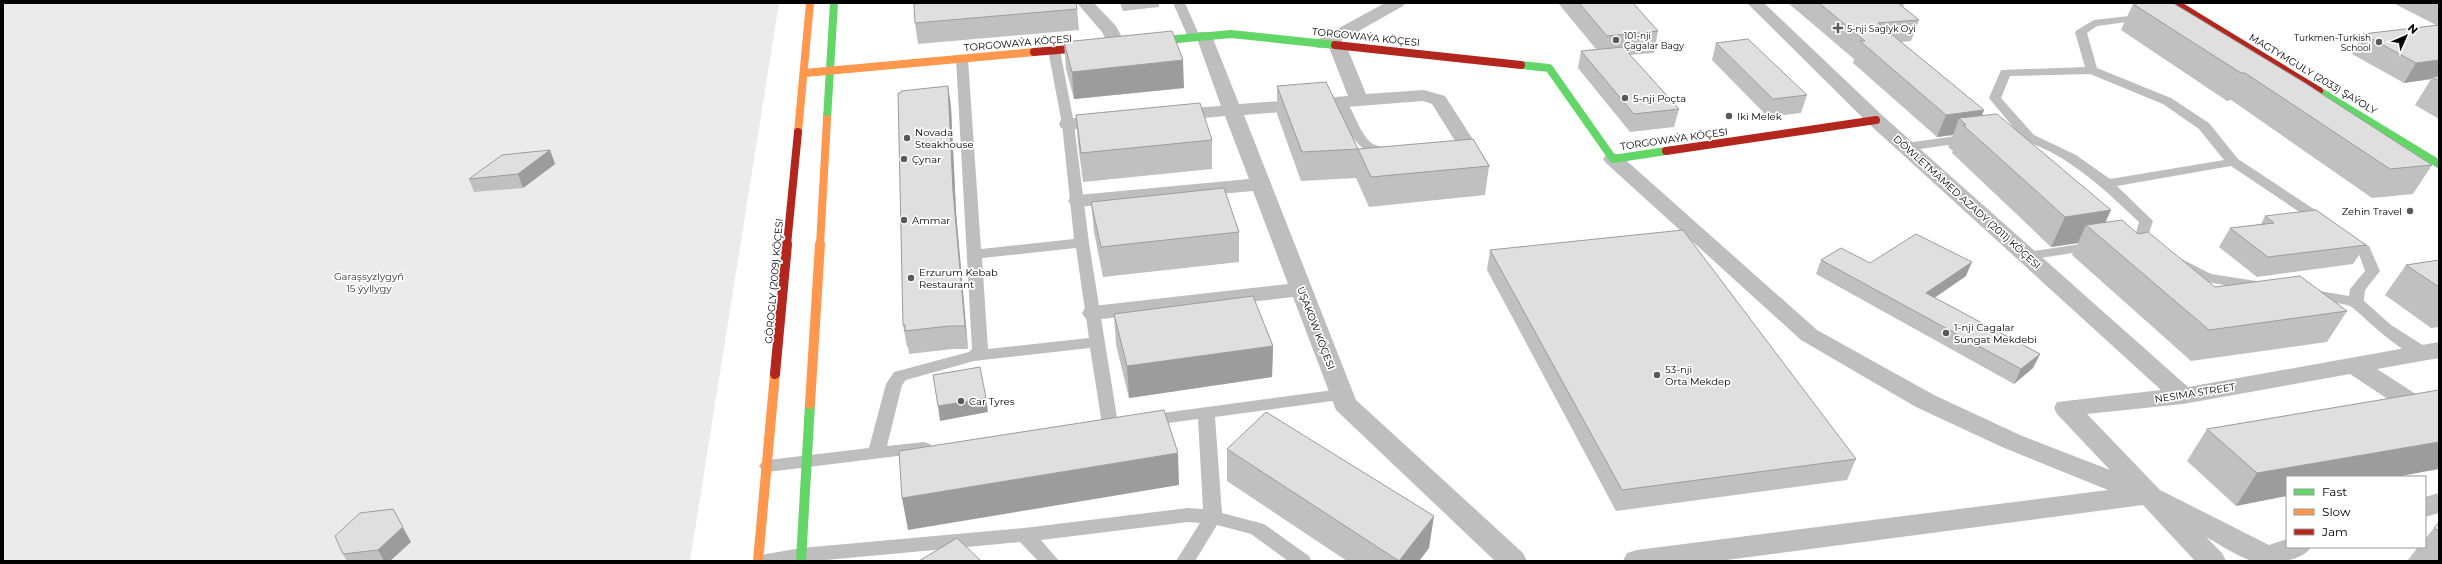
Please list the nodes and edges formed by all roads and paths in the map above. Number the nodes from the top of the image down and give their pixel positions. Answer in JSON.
{"nodes":[{"id":1,"x":810,"y":3,"type":"edge"},
{"id":2,"x":834,"y":3,"type":"edge"},
{"id":3,"x":1085,"y":3,"type":"edge"},
{"id":4,"x":1179,"y":3,"type":"edge"},
{"id":5,"x":1397,"y":3,"type":"edge"},
{"id":6,"x":1755,"y":3,"type":"edge"},
{"id":7,"x":2175,"y":3,"type":"edge"},
{"id":8,"x":2189,"y":11,"type":"junction"},
{"id":9,"x":1199,"y":37,"type":"junction"},
{"id":10,"x":1117,"y":45,"type":"junction"},
{"id":11,"x":1330,"y":45,"type":"junction"},
{"id":12,"x":1054,"y":50,"type":"junction"},
{"id":13,"x":962,"y":59,"type":"junction"},
{"id":14,"x":2092,"y":70,"type":"junction"},
{"id":15,"x":830,"y":71,"type":"junction"},
{"id":16,"x":805,"y":73,"type":"junction"},
{"id":17,"x":1359,"y":100,"type":"junction"},
{"id":18,"x":1340,"y":101,"type":"junction"},
{"id":19,"x":1232,"y":109,"type":"junction"},
{"id":20,"x":1154,"y":116,"type":"edge"},
{"id":21,"x":1123,"y":119,"type":"edge"},
{"id":22,"x":1876,"y":120,"type":"junction"},
{"id":23,"x":1068,"y":124,"type":"junction"},
{"id":24,"x":2029,"y":138,"type":"junction"},
{"id":25,"x":1906,"y":146,"type":"junction"},
{"id":26,"x":1400,"y":150,"type":"edge"},
{"id":27,"x":1613,"y":159,"type":"junction"},
{"id":28,"x":2233,"y":162,"type":"junction"},
{"id":29,"x":2439,"y":164,"type":"edge"},
{"id":30,"x":1485,"y":173,"type":"edge"},
{"id":31,"x":1261,"y":184,"type":"junction"},
{"id":32,"x":2107,"y":184,"type":"junction"},
{"id":33,"x":1078,"y":200,"type":"junction"},
{"id":34,"x":2141,"y":239,"type":"junction"},
{"id":35,"x":1082,"y":243,"type":"junction"},
{"id":36,"x":2154,"y":247,"type":"edge"},
{"id":37,"x":974,"y":254,"type":"junction"},
{"id":38,"x":2167,"y":254,"type":"edge"},
{"id":39,"x":2027,"y":256,"type":"junction"},
{"id":40,"x":1301,"y":289,"type":"junction"},
{"id":41,"x":2281,"y":290,"type":"edge"},
{"id":42,"x":2296,"y":292,"type":"edge"},
{"id":43,"x":2356,"y":302,"type":"junction"},
{"id":44,"x":1093,"y":313,"type":"junction"},
{"id":45,"x":1097,"y":342,"type":"junction"},
{"id":46,"x":2431,"y":352,"type":"edge"},
{"id":47,"x":974,"y":356,"type":"junction"},
{"id":48,"x":2354,"y":365,"type":"junction"},
{"id":49,"x":1341,"y":395,"type":"junction"},
{"id":50,"x":2183,"y":396,"type":"junction"},
{"id":51,"x":1206,"y":412,"type":"junction"},
{"id":52,"x":2439,"y":421,"type":"edge"},
{"id":53,"x":938,"y":446,"type":"edge"},
{"id":54,"x":876,"y":454,"type":"junction"},
{"id":55,"x":807,"y":462,"type":"junction"},
{"id":56,"x":768,"y":466,"type":"junction"},
{"id":57,"x":2147,"y":495,"type":"junction"},
{"id":58,"x":2439,"y":503,"type":"edge"},
{"id":59,"x":2426,"y":507,"type":"edge"},
{"id":60,"x":1213,"y":517,"type":"junction"},
{"id":61,"x":1024,"y":535,"type":"junction"},
{"id":62,"x":2295,"y":548,"type":"edge"},
{"id":63,"x":801,"y":558,"type":"edge"},
{"id":64,"x":2272,"y":559,"type":"edge"},
{"id":65,"x":758,"y":561,"type":"edge"},
{"id":66,"x":762,"y":561,"type":"edge"},
{"id":67,"x":1050,"y":561,"type":"edge"},
{"id":68,"x":1185,"y":561,"type":"edge"},
{"id":69,"x":1302,"y":561,"type":"edge"},
{"id":70,"x":1513,"y":561,"type":"edge"},
{"id":71,"x":1637,"y":561,"type":"edge"},
{"id":72,"x":2212,"y":561,"type":"edge"}],
"edges":[{"from":1,"to":16,"type":"street","name":"GÖROGLY (2009) KÖÇESI"},
{"from":2,"to":15,"type":"street"},
{"from":3,"to":10,"type":"street"},
{"from":4,"to":9,"type":"lane"},
{"from":5,"to":11,"type":"street"},
{"from":6,"to":22,"type":"street","name":"DÖWLETMÄMED AZADY (2011) KÖÇESI"},
{"from":7,"to":8,"type":"street","name":"MAGTYMGULY (2033) ŞAÝOLY"},
{"from":8,"to":14,"type":"lane"},
{"from":8,"to":29,"type":"street","name":"MAGTYMGULY (2033) ŞAÝOLY"},
{"from":9,"to":10,"type":"street","name":"TORGOWAÝA KÖÇESI"},
{"from":9,"to":11,"type":"street","name":"TORGOWAÝA KÖÇESI"},
{"from":9,"to":19,"type":"street","name":"UŞAKOW KÖÇESI"},
{"from":10,"to":12,"type":"street","name":"TORGOWAÝA KÖÇESI"},
{"from":11,"to":17,"type":"street"},
{"from":11,"to":27,"type":"street","name":"TORGOWAÝA KÖÇESI"},
{"from":12,"to":13,"type":"street","name":"TORGOWAÝA KÖÇESI"},
{"from":12,"to":23,"type":"lane"},
{"from":13,"to":15,"type":"street","name":"TORGOWAÝA KÖÇESI"},
{"from":13,"to":37,"type":"lane"},
{"from":14,"to":24,"type":"lane"},
{"from":14,"to":28,"type":"lane"},
{"from":15,"to":16,"type":"street","name":"TORGOWAÝA KÖÇESI"},
{"from":15,"to":55,"type":"street"},
{"from":16,"to":56,"type":"street","name":"GÖROGLY (2009) KÖÇESI"},
{"from":17,"to":18,"type":"street"},
{"from":17,"to":30,"type":"street"},
{"from":18,"to":19,"type":"street"},
{"from":18,"to":26,"type":"lane"},
{"from":19,"to":20,"type":"street"},
{"from":19,"to":31,"type":"street","name":"UŞAKOW KÖÇESI"},
{"from":21,"to":23,"type":"street"},
{"from":22,"to":25,"type":"street","name":"DÖWLETMÄMED AZADY (2011) KÖÇESI"},
{"from":22,"to":27,"type":"street","name":"TORGOWAÝA KÖÇESI"},
{"from":23,"to":33,"type":"lane"},
{"from":24,"to":25,"type":"lane"},
{"from":24,"to":32,"type":"lane"},
{"from":25,"to":39,"type":"street","name":"DÖWLETMÄMED AZADY (2011) KÖÇESI"},
{"from":27,"to":57,"type":"street"},
{"from":28,"to":32,"type":"lane"},
{"from":28,"to":43,"type":"lane"},
{"from":31,"to":33,"type":"street"},
{"from":31,"to":40,"type":"street","name":"UŞAKOW KÖÇESI"},
{"from":32,"to":34,"type":"lane"},
{"from":33,"to":35,"type":"lane"},
{"from":34,"to":36,"type":"lane"},
{"from":34,"to":39,"type":"lane"},
{"from":35,"to":37,"type":"lane"},
{"from":35,"to":44,"type":"lane"},
{"from":37,"to":47,"type":"lane"},
{"from":38,"to":41,"type":"lane"},
{"from":39,"to":50,"type":"street","name":"DÖWLETMÄMED AZADY (2011) KÖÇESI"},
{"from":40,"to":44,"type":"street"},
{"from":40,"to":49,"type":"street","name":"UŞAKOW KÖÇESI"},
{"from":42,"to":43,"type":"lane"},
{"from":43,"to":46,"type":"lane"},
{"from":44,"to":45,"type":"lane"},
{"from":45,"to":47,"type":"lane"},
{"from":45,"to":51,"type":"lane"},
{"from":46,"to":48,"type":"street","name":"NESIMA STREET"},
{"from":47,"to":54,"type":"lane"},
{"from":48,"to":50,"type":"street","name":"NESIMA STREET"},
{"from":48,"to":52,"type":"street"},
{"from":49,"to":51,"type":"lane"},
{"from":49,"to":70,"type":"street","name":"UŞAKOW KÖÇESI"},
{"from":50,"to":57,"type":"street","name":"NESIMA STREET"},
{"from":51,"to":60,"type":"lane"},
{"from":53,"to":54,"type":"lane"},
{"from":54,"to":55,"type":"lane"},
{"from":55,"to":56,"type":"lane"},
{"from":55,"to":63,"type":"street"},
{"from":56,"to":65,"type":"street","name":"GÖROGLY (2009) KÖÇESI"},
{"from":57,"to":64,"type":"street"},
{"from":57,"to":71,"type":"street"},
{"from":57,"to":72,"type":"street"},
{"from":58,"to":59,"type":"street"},
{"from":60,"to":61,"type":"lane"},
{"from":60,"to":68,"type":"lane"},
{"from":60,"to":69,"type":"lane"},
{"from":61,"to":63,"type":"lane"},
{"from":61,"to":67,"type":"lane"},
{"from":62,"to":64,"type":"street"},
{"from":63,"to":66,"type":"lane"}]}
